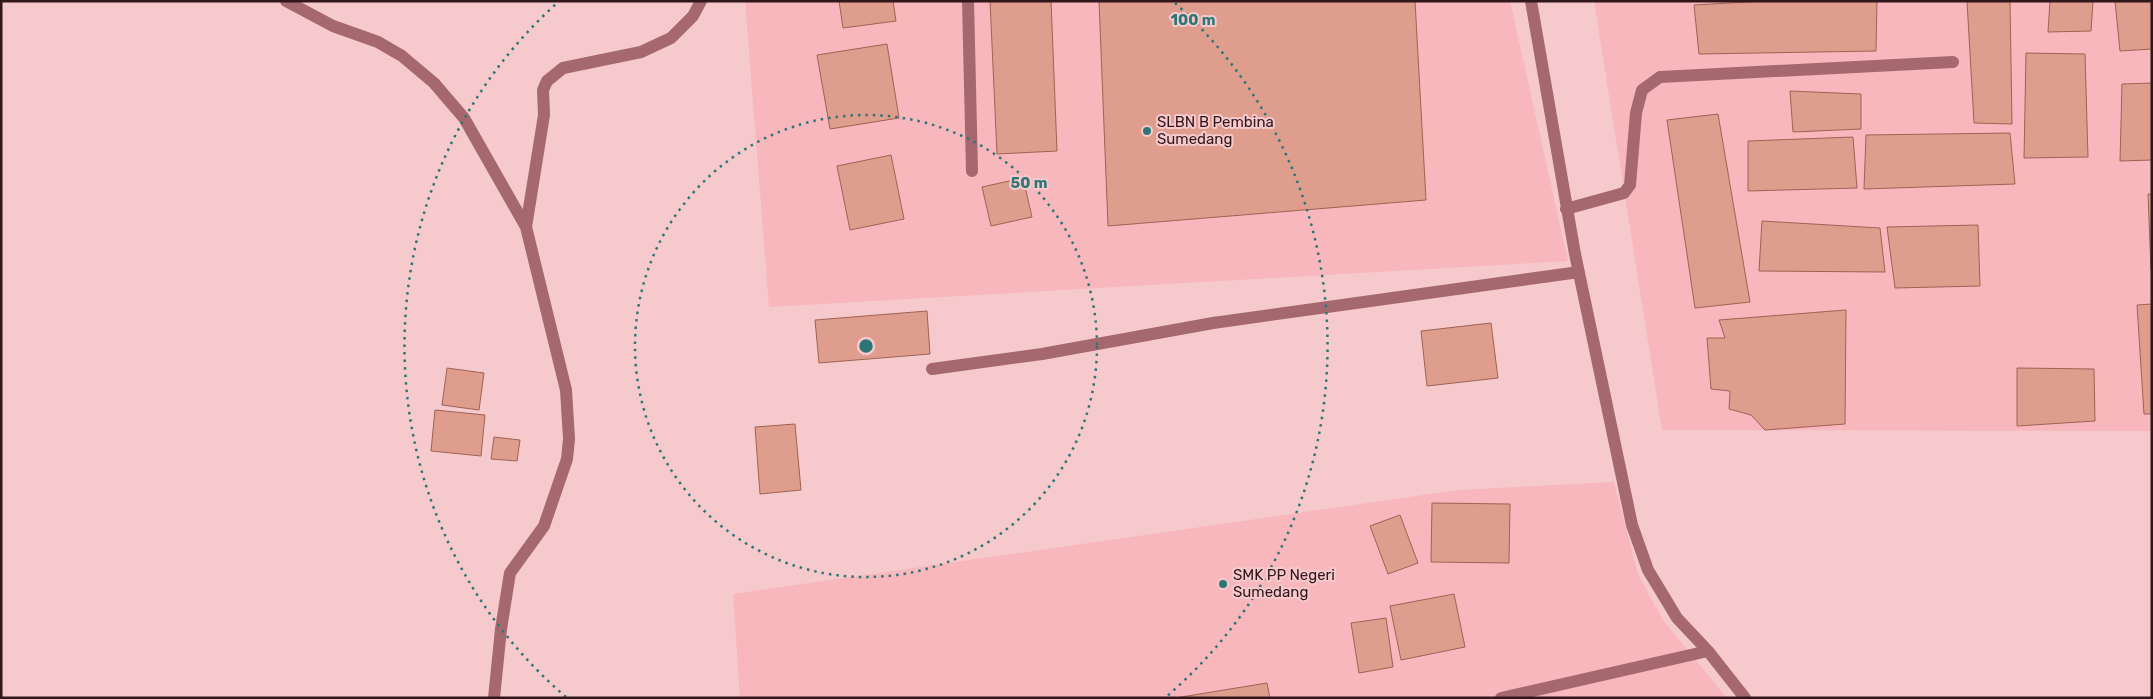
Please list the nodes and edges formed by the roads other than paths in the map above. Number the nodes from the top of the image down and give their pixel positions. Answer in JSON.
{"nodes":[{"id":1,"x":286,"y":1,"type":"edge"},
{"id":2,"x":701,"y":1,"type":"edge"},
{"id":3,"x":968,"y":1,"type":"edge"},
{"id":4,"x":1532,"y":1,"type":"edge"},
{"id":5,"x":1953,"y":62,"type":"dead end"},
{"id":6,"x":972,"y":171,"type":"dead end"},
{"id":7,"x":1566,"y":209,"type":"junction"},
{"id":8,"x":526,"y":227,"type":"junction"},
{"id":9,"x":1579,"y":272,"type":"junction"},
{"id":10,"x":932,"y":368,"type":"dead end"},
{"id":11,"x":1708,"y":651,"type":"junction"},
{"id":12,"x":494,"y":698,"type":"edge"},
{"id":13,"x":1501,"y":698,"type":"edge"},
{"id":14,"x":1745,"y":698,"type":"edge"}],
"edges":[{"from":1,"to":8,"type":"street"},
{"from":2,"to":8,"type":"street"},
{"from":3,"to":6,"type":"street"},
{"from":4,"to":7,"type":"street"},
{"from":5,"to":7,"type":"street"},
{"from":7,"to":9,"type":"street"},
{"from":8,"to":12,"type":"street"},
{"from":9,"to":10,"type":"street"},
{"from":9,"to":11,"type":"street"},
{"from":11,"to":13,"type":"street"},
{"from":11,"to":14,"type":"street"}]}
